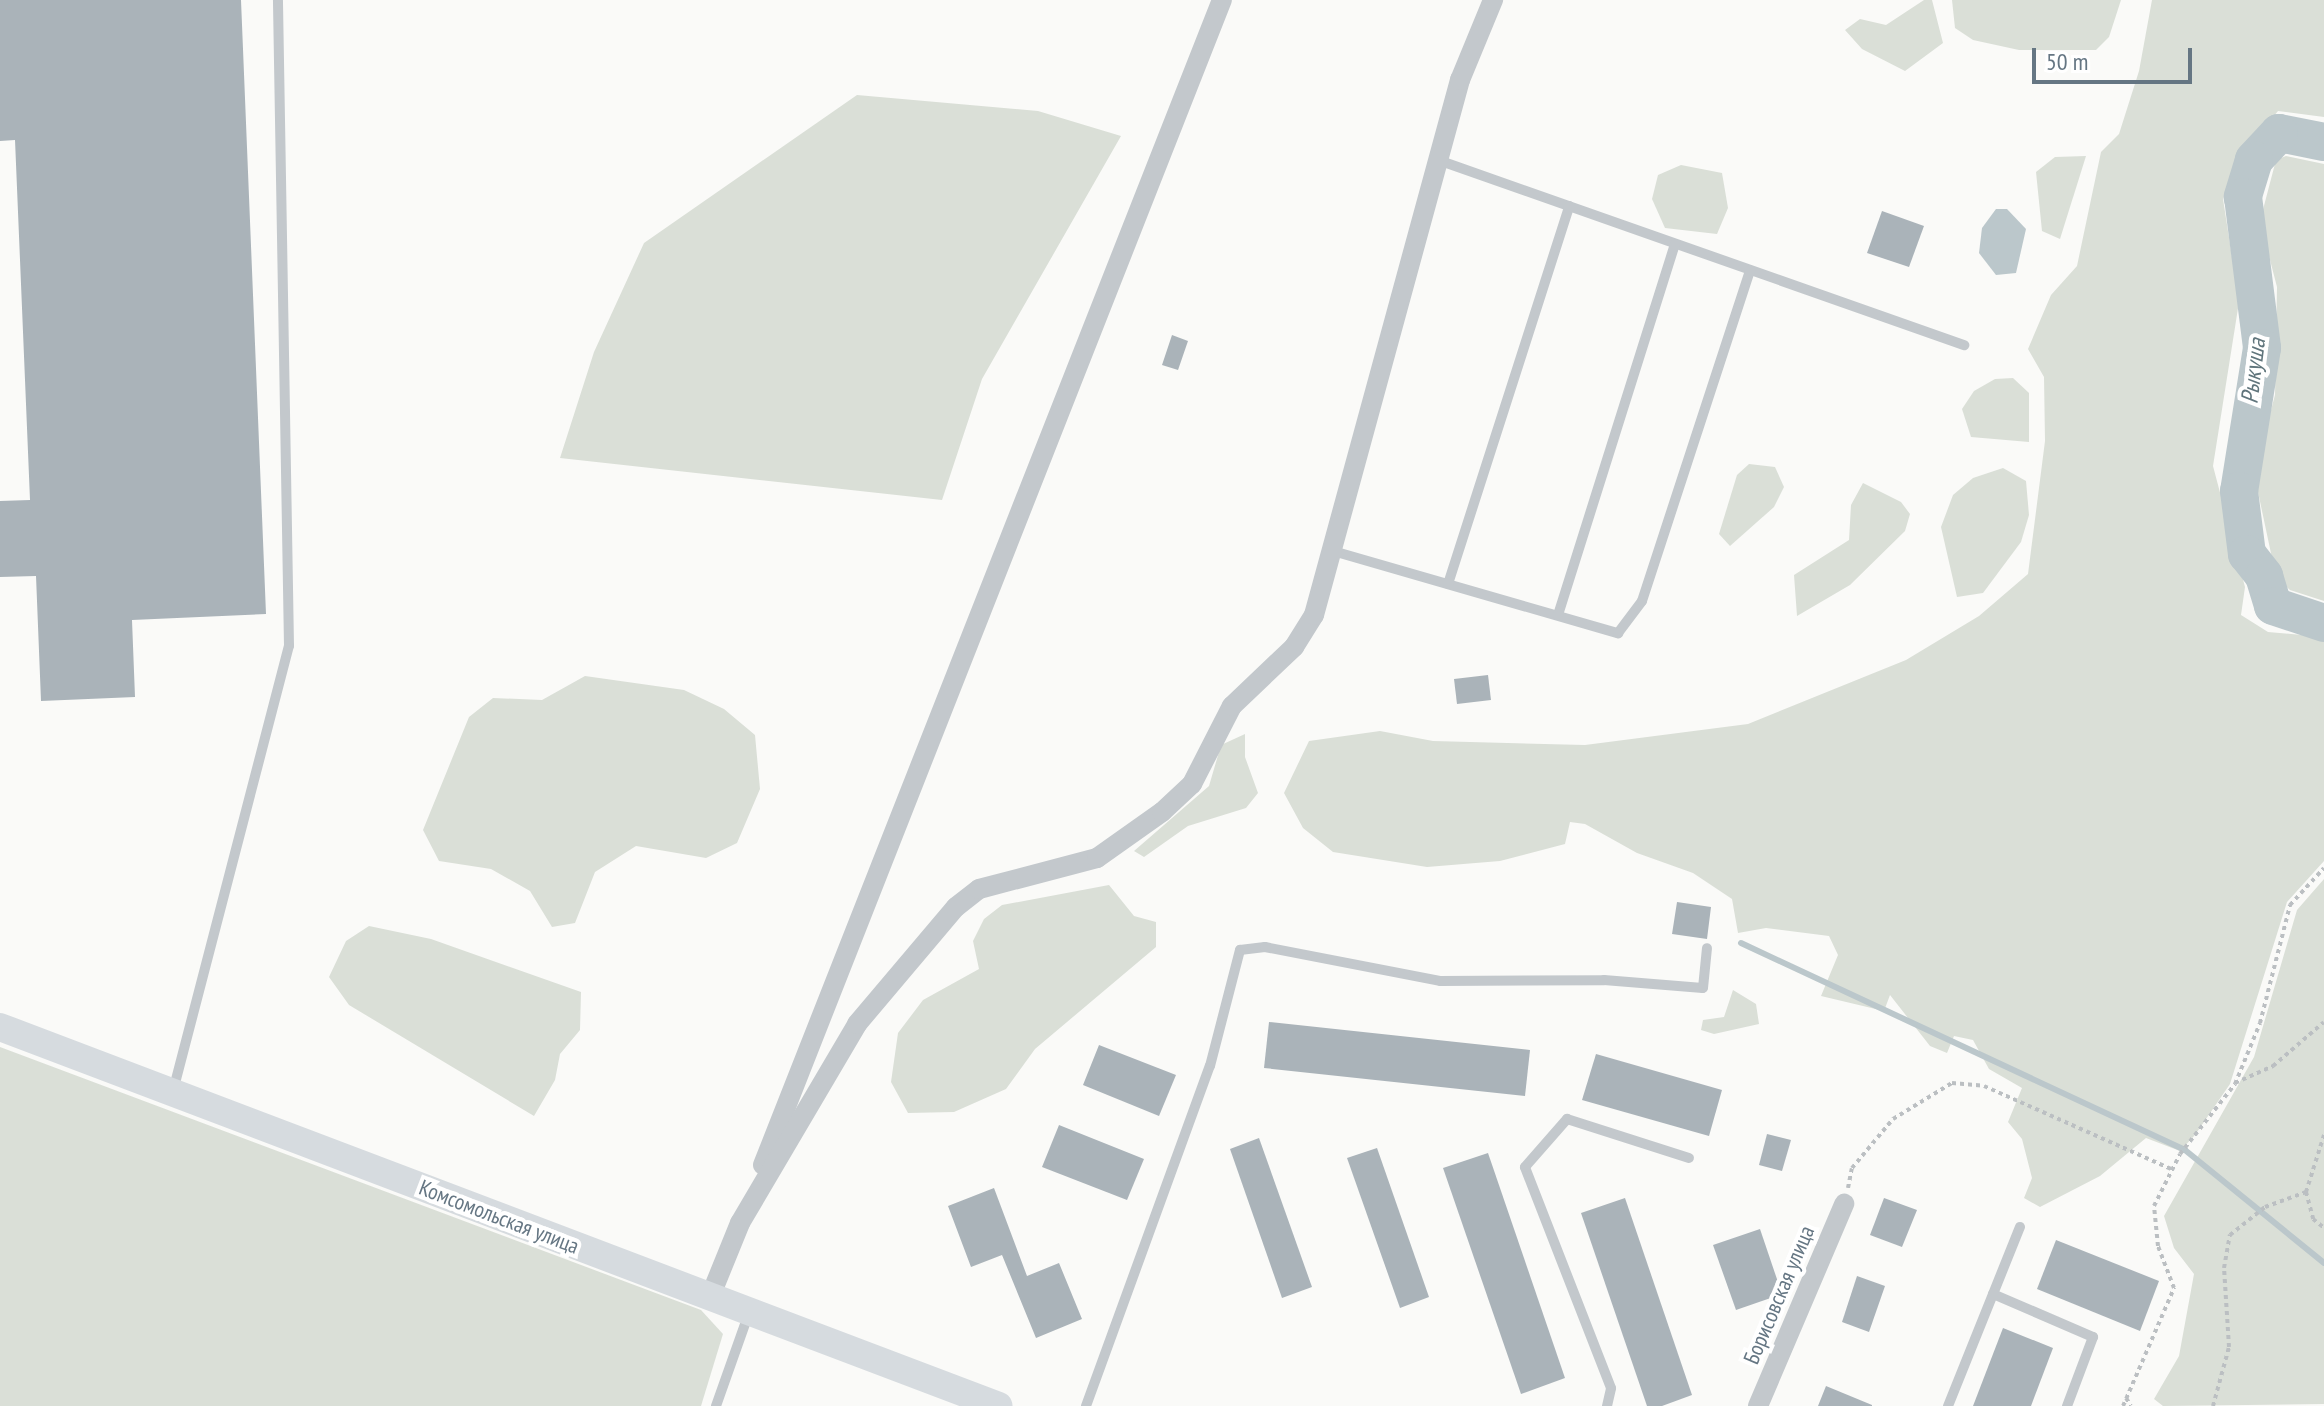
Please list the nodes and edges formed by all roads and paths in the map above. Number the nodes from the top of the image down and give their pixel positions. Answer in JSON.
{"nodes":[{"id":1,"x":278,"y":0,"type":"edge"},
{"id":2,"x":1222,"y":0,"type":"edge"},
{"id":3,"x":1493,"y":0,"type":"edge"},
{"id":4,"x":1438,"y":160,"type":"junction"},
{"id":5,"x":1569,"y":206,"type":"junction"},
{"id":6,"x":1675,"y":244,"type":"junction"},
{"id":7,"x":1750,"y":270,"type":"junction"},
{"id":8,"x":1964,"y":345,"type":"dead end"},
{"id":9,"x":1333,"y":551,"type":"junction"},
{"id":10,"x":1448,"y":584,"type":"junction"},
{"id":11,"x":1558,"y":615,"type":"junction"},
{"id":12,"x":2324,"y":868,"type":"edge"},
{"id":13,"x":1707,"y":948,"type":"dead end"},
{"id":14,"x":2324,"y":1022,"type":"edge"},
{"id":15,"x":0,"y":1027,"type":"edge"},
{"id":16,"x":2235,"y":1084,"type":"junction"},
{"id":17,"x":173,"y":1093,"type":"junction"},
{"id":18,"x":2324,"y":1135,"type":"edge"},
{"id":19,"x":1689,"y":1158,"type":"dead end"},
{"id":20,"x":2171,"y":1169,"type":"junction"},
{"id":21,"x":2306,"y":1192,"type":"junction"},
{"id":22,"x":1844,"y":1204,"type":"joint"},
{"id":23,"x":740,"y":1223,"type":"junction"},
{"id":24,"x":2020,"y":1227,"type":"dead end"},
{"id":25,"x":2324,"y":1228,"type":"edge"},
{"id":26,"x":1993,"y":1294,"type":"junction"},
{"id":27,"x":710,"y":1297,"type":"junction"},
{"id":28,"x":750,"y":1311,"type":"junction"},
{"id":29,"x":2126,"y":1398,"type":"junction"},
{"id":30,"x":716,"y":1406,"type":"edge"},
{"id":31,"x":999,"y":1406,"type":"edge"},
{"id":32,"x":1086,"y":1406,"type":"edge"},
{"id":33,"x":1607,"y":1406,"type":"edge"},
{"id":34,"x":1758,"y":1406,"type":"edge"},
{"id":35,"x":1948,"y":1406,"type":"edge"},
{"id":36,"x":2067,"y":1406,"type":"edge"},
{"id":37,"x":2123,"y":1406,"type":"edge"},
{"id":38,"x":2131,"y":1406,"type":"edge"},
{"id":39,"x":2213,"y":1406,"type":"edge"}],
"edges":[{"from":1,"to":17,"type":"lane"},
{"from":2,"to":23,"type":"street"},
{"from":3,"to":4,"type":"street"},
{"from":4,"to":5,"type":"lane"},
{"from":4,"to":9,"type":"street"},
{"from":5,"to":6,"type":"lane"},
{"from":5,"to":10,"type":"lane"},
{"from":6,"to":7,"type":"lane"},
{"from":6,"to":11,"type":"lane"},
{"from":7,"to":8,"type":"lane"},
{"from":7,"to":11,"type":"lane"},
{"from":9,"to":10,"type":"lane"},
{"from":9,"to":23,"type":"street"},
{"from":10,"to":11,"type":"lane"},
{"from":12,"to":16,"type":"path"},
{"from":13,"to":32,"type":"lane"},
{"from":14,"to":16,"type":"path"},
{"from":15,"to":17,"type":"main road","name":"Комсомольская улица"},
{"from":16,"to":20,"type":"path"},
{"from":17,"to":27,"type":"main road","name":"Комсомольская улица"},
{"from":18,"to":21,"type":"path"},
{"from":19,"to":33,"type":"lane"},
{"from":20,"to":22,"type":"path"},
{"from":20,"to":29,"type":"path"},
{"from":21,"to":25,"type":"path"},
{"from":21,"to":39,"type":"path"},
{"from":22,"to":34,"type":"street","name":"Борисовская улица"},
{"from":23,"to":27,"type":"street"},
{"from":24,"to":26,"type":"lane"},
{"from":26,"to":35,"type":"lane"},
{"from":26,"to":36,"type":"lane"},
{"from":27,"to":28,"type":"main road","name":"Комсомольская улица"},
{"from":28,"to":30,"type":"lane"},
{"from":28,"to":31,"type":"main road","name":"Комсомольская улица"},
{"from":29,"to":37,"type":"path"},
{"from":29,"to":38,"type":"path"}]}
